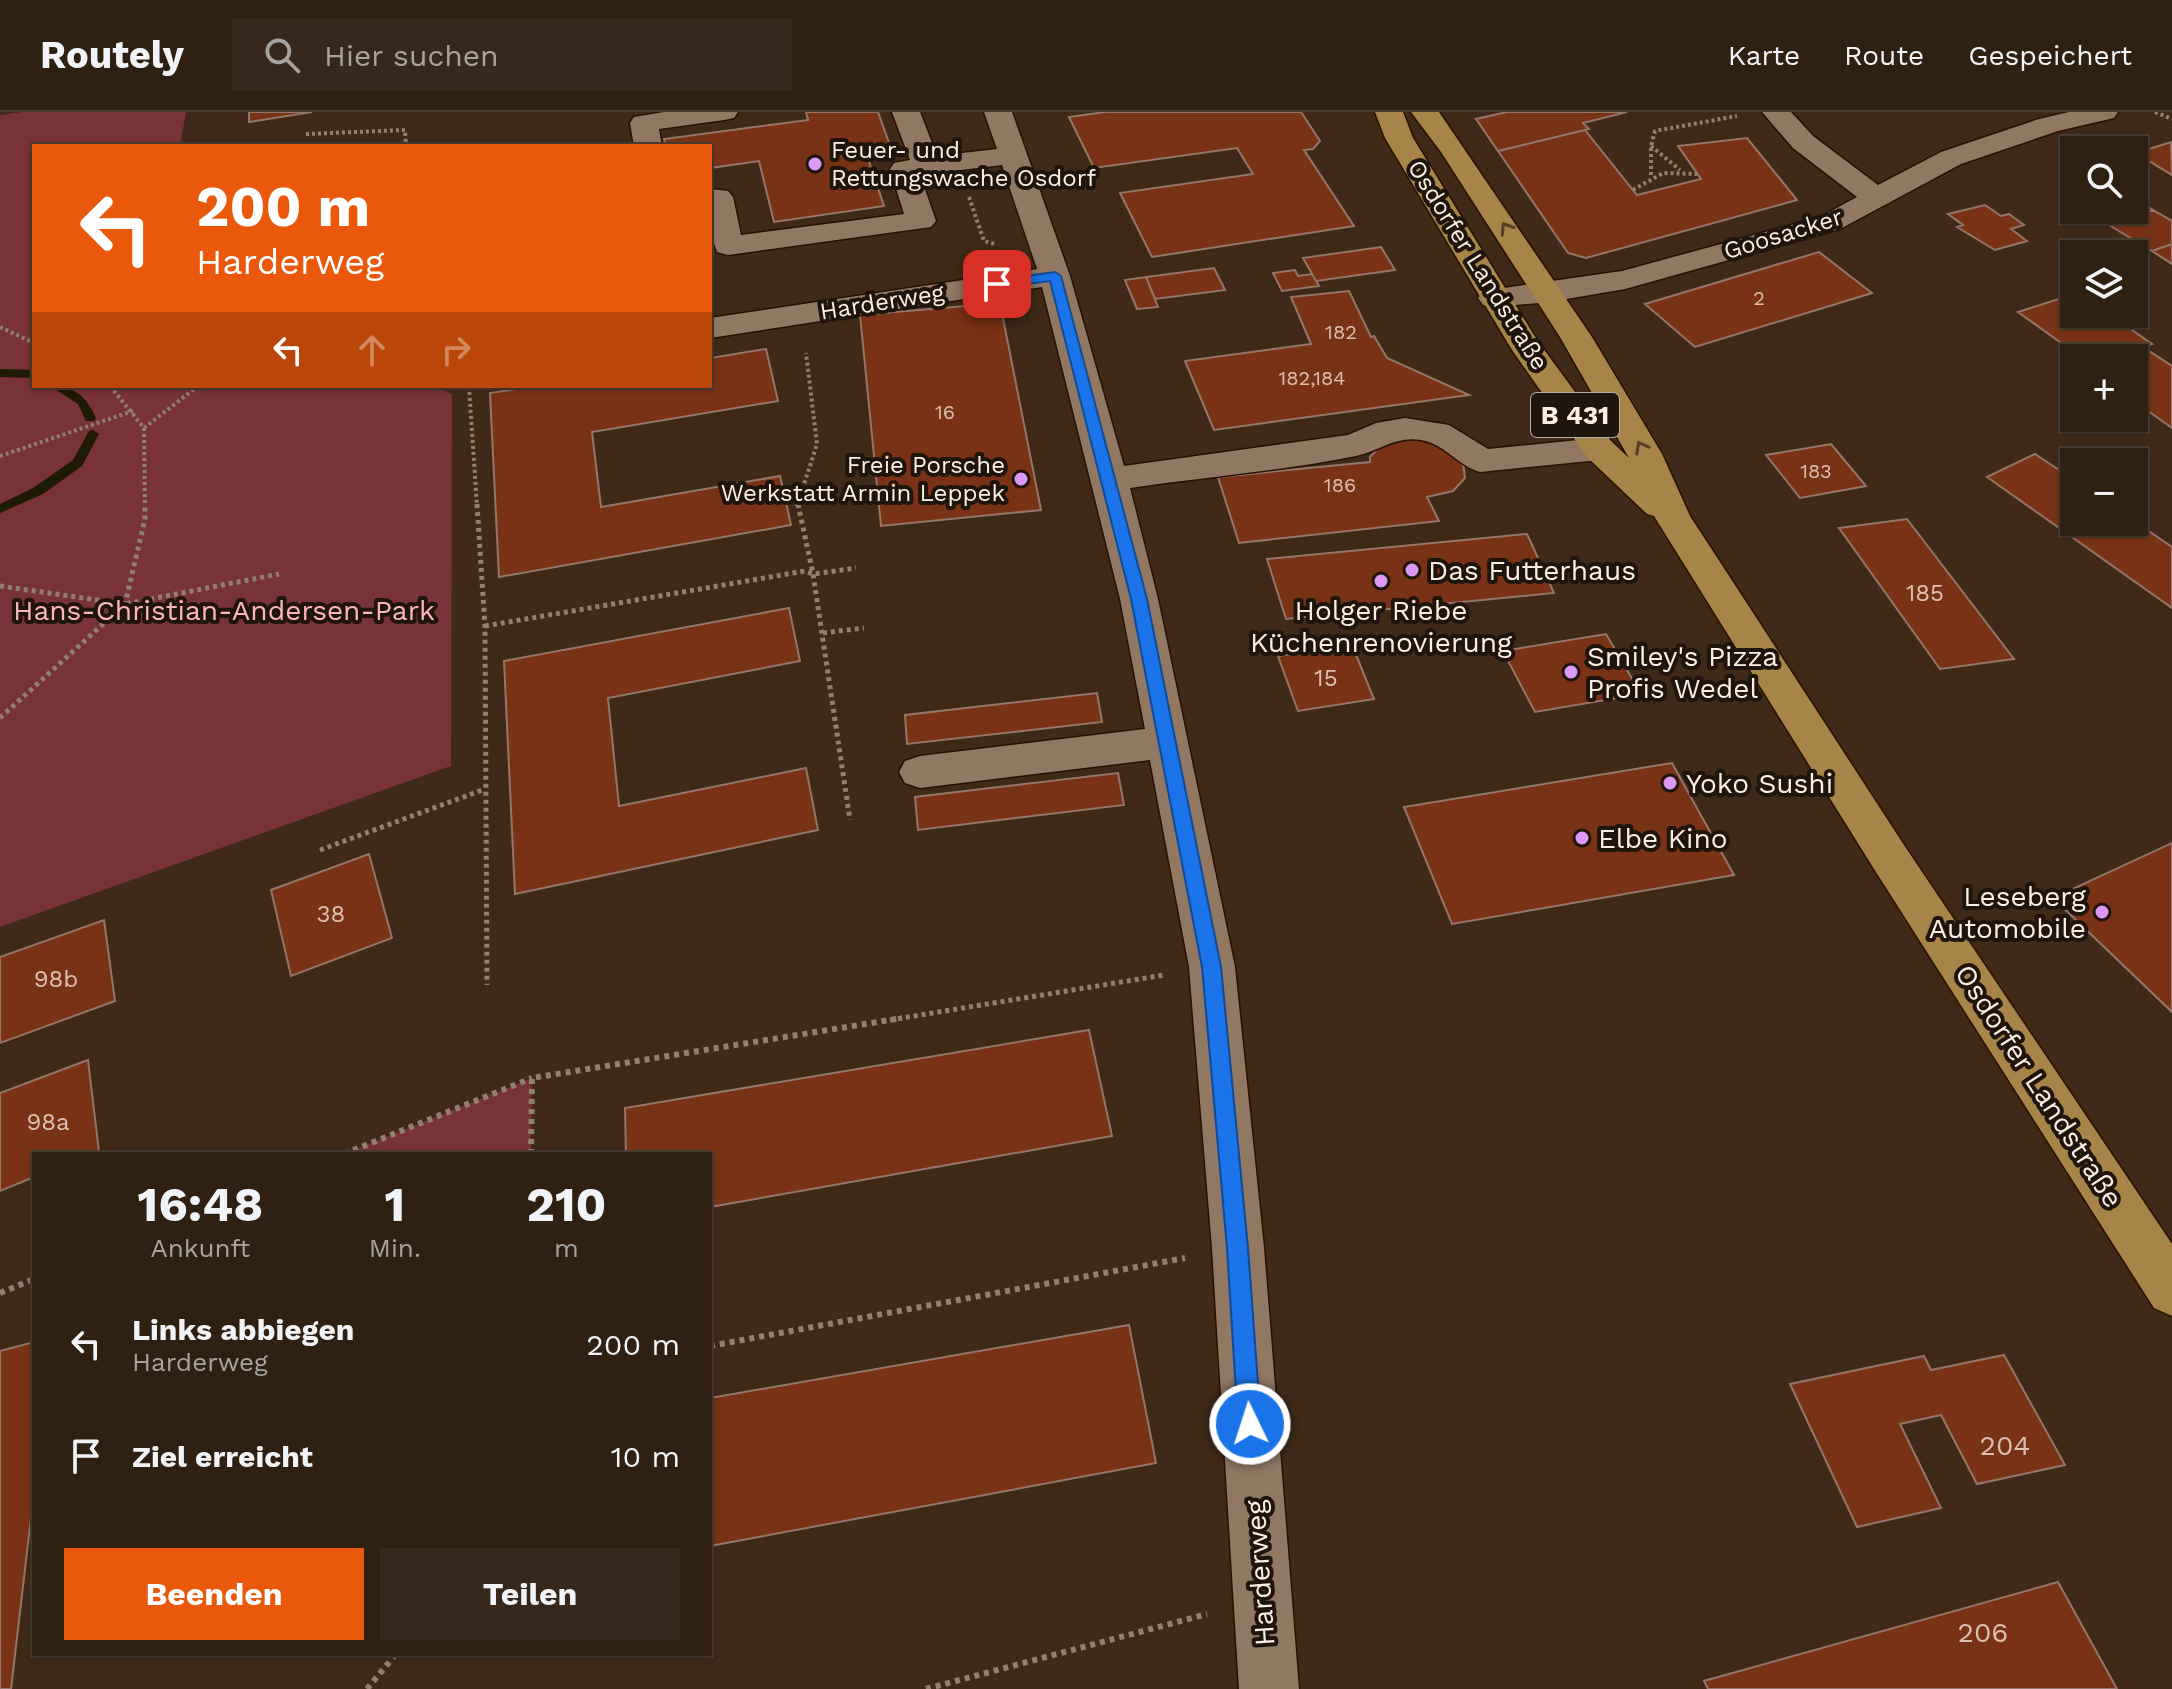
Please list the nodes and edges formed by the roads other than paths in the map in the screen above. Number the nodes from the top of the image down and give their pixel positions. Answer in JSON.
{"nodes":[{"id":1,"x":724,"y":112,"type":"edge"},
{"id":2,"x":906,"y":112,"type":"edge"},
{"id":3,"x":998,"y":112,"type":"edge"},
{"id":4,"x":1389,"y":112,"type":"edge"},
{"id":5,"x":1425,"y":112,"type":"edge"},
{"id":6,"x":1776,"y":112,"type":"edge"},
{"id":7,"x":2104,"y":112,"type":"edge"},
{"id":8,"x":648,"y":144,"type":"edge"},
{"id":9,"x":1012,"y":155,"type":"junction"},
{"id":10,"x":926,"y":166,"type":"junction"},
{"id":11,"x":712,"y":198,"type":"edge"},
{"id":12,"x":1878,"y":199,"type":"junction"},
{"id":13,"x":1055,"y":276,"type":"junction"},
{"id":14,"x":1549,"y":293,"type":"junction"},
{"id":15,"x":1494,"y":298,"type":"junction"},
{"id":16,"x":712,"y":328,"type":"edge"},
{"id":17,"x":1599,"y":449,"type":"junction"},
{"id":18,"x":1110,"y":479,"type":"junction"},
{"id":19,"x":1673,"y":518,"type":"junction"},
{"id":20,"x":1167,"y":742,"type":"junction"},
{"id":21,"x":920,"y":772,"type":"dead end"},
{"id":22,"x":2172,"y":1290,"type":"edge"},
{"id":23,"x":1269,"y":1689,"type":"edge"}],
"edges":[{"from":1,"to":8,"type":"street"},
{"from":2,"to":10,"type":"street"},
{"from":3,"to":9,"type":"street","name":"Harderweg"},
{"from":4,"to":15,"type":"main road","name":"Osdorfer Landstraße","number":"B 431"},
{"from":14,"to":5,"type":"main road","name":"Osdorfer Landstraße","number":"B 431","one_way":true},
{"from":6,"to":12,"type":"street"},
{"from":7,"to":12,"type":"street","name":"Goosacker"},
{"from":9,"to":10,"type":"street"},
{"from":9,"to":13,"type":"street","name":"Harderweg"},
{"from":10,"to":11,"type":"street"},
{"from":12,"to":14,"type":"street","name":"Goosacker"},
{"from":13,"to":16,"type":"street","name":"Harderweg"},
{"from":13,"to":18,"type":"street","name":"Harderweg"},
{"from":14,"to":15,"type":"street","name":"Goosacker"},
{"from":19,"to":14,"type":"main road","name":"Osdorfer Landstraße","number":"B 431","one_way":true},
{"from":15,"to":17,"type":"main road","name":"Osdorfer Landstraße","number":"B 431"},
{"from":17,"to":18,"type":"street"},
{"from":17,"to":19,"type":"main road","name":"Osdorfer Landstraße","number":"B 431"},
{"from":18,"to":20,"type":"street","name":"Harderweg"},
{"from":19,"to":22,"type":"main road","name":"Osdorfer Landstraße","number":"B 431"},
{"from":20,"to":21,"type":"street"},
{"from":20,"to":23,"type":"street","name":"Harderweg"}]}
